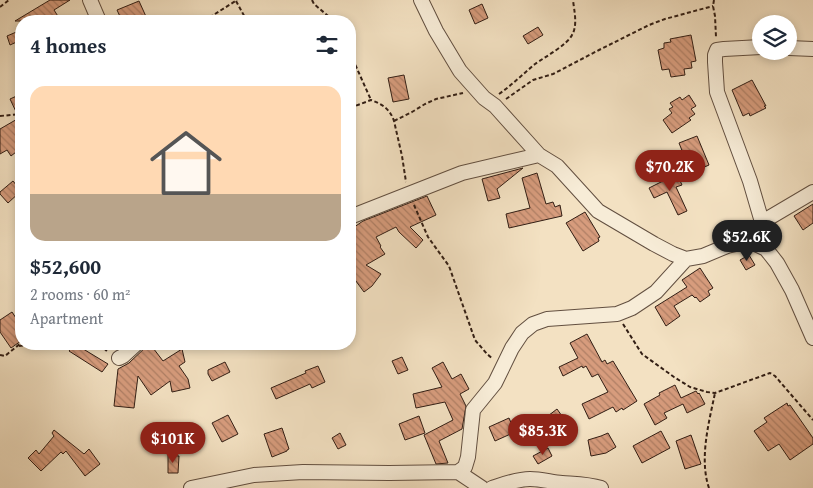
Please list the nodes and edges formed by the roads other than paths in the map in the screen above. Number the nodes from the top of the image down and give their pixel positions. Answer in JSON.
{"nodes":[{"id":1,"x":90,"y":0,"type":"edge"},
{"id":2,"x":421,"y":0,"type":"edge"},
{"id":3,"x":96,"y":15,"type":"edge"},
{"id":4,"x":752,"y":47,"type":"edge"},
{"id":5,"x":797,"y":48,"type":"edge"},
{"id":6,"x":813,"y":49,"type":"edge"},
{"id":7,"x":538,"y":155,"type":"junction"},
{"id":8,"x":813,"y":192,"type":"edge"},
{"id":9,"x":356,"y":215,"type":"edge"},
{"id":10,"x":762,"y":222,"type":"junction"},
{"id":11,"x":749,"y":241,"type":"junction"},
{"id":12,"x":686,"y":259,"type":"junction"},
{"id":13,"x":813,"y":338,"type":"edge"},
{"id":14,"x":130,"y":350,"type":"edge"},
{"id":15,"x":119,"y":358,"type":"dead end"},
{"id":16,"x":458,"y":472,"type":"junction"},
{"id":17,"x":191,"y":488,"type":"edge"},
{"id":18,"x":482,"y":488,"type":"edge"},
{"id":19,"x":492,"y":488,"type":"edge"},
{"id":20,"x":601,"y":488,"type":"edge"}],
"edges":[{"from":1,"to":3,"type":"street"},
{"from":2,"to":7,"type":"street"},
{"from":4,"to":10,"type":"street"},
{"from":5,"to":6,"type":"street"},
{"from":7,"to":9,"type":"street"},
{"from":7,"to":12,"type":"street"},
{"from":8,"to":10,"type":"street"},
{"from":10,"to":11,"type":"street"},
{"from":11,"to":12,"type":"street"},
{"from":11,"to":13,"type":"street"},
{"from":12,"to":16,"type":"street"},
{"from":14,"to":15,"type":"street"},
{"from":16,"to":17,"type":"street"},
{"from":16,"to":18,"type":"street"},
{"from":19,"to":20,"type":"street"}]}
